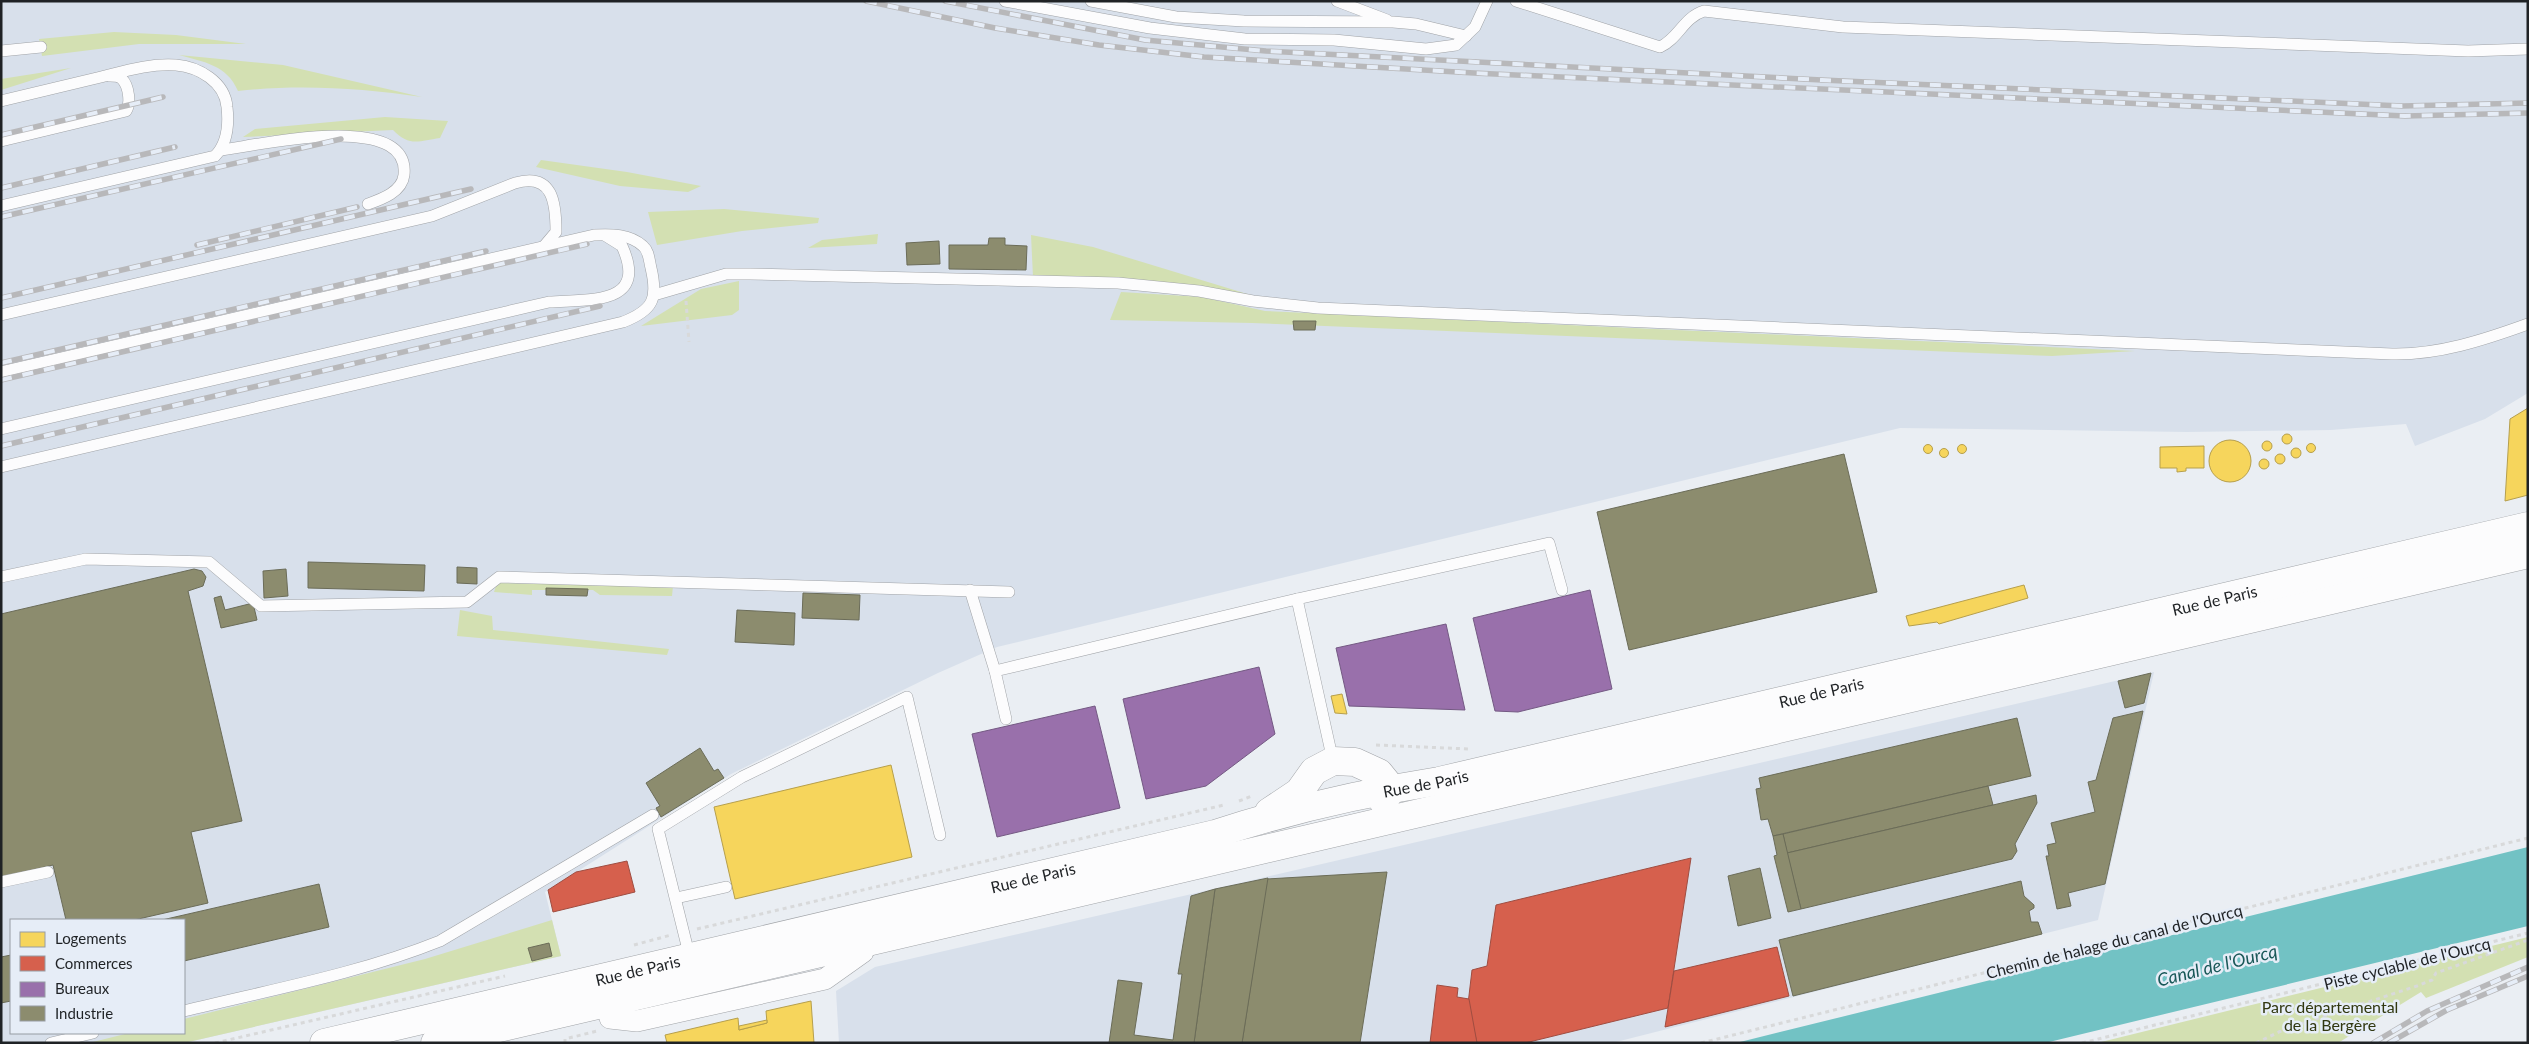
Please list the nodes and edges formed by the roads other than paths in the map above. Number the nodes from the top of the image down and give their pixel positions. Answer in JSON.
{"nodes":[{"id":1,"x":1005,"y":1,"type":"edge"},
{"id":2,"x":1091,"y":1,"type":"edge"},
{"id":3,"x":1338,"y":1,"type":"edge"},
{"id":4,"x":1488,"y":1,"type":"edge"},
{"id":5,"x":1516,"y":1,"type":"edge"},
{"id":6,"x":1393,"y":22,"type":"junction"},
{"id":7,"x":1466,"y":36,"type":"junction"},
{"id":8,"x":41,"y":47,"type":"dead end"},
{"id":9,"x":2528,"y":49,"type":"edge"},
{"id":10,"x":1,"y":51,"type":"edge"},
{"id":11,"x":109,"y":75,"type":"junction"},
{"id":12,"x":1,"y":101,"type":"edge"},
{"id":13,"x":1,"y":141,"type":"edge"},
{"id":14,"x":221,"y":150,"type":"junction"},
{"id":15,"x":368,"y":204,"type":"dead end"},
{"id":16,"x":1,"y":206,"type":"edge"},
{"id":17,"x":600,"y":235,"type":"junction"},
{"id":18,"x":544,"y":246,"type":"junction"},
{"id":19,"x":654,"y":295,"type":"junction"},
{"id":20,"x":1,"y":315,"type":"edge"},
{"id":21,"x":2528,"y":324,"type":"edge"},
{"id":22,"x":1,"y":372,"type":"edge"},
{"id":23,"x":1,"y":429,"type":"edge"},
{"id":24,"x":1,"y":467,"type":"edge"},
{"id":25,"x":2528,"y":526,"type":"edge"},
{"id":26,"x":2528,"y":554,"type":"edge"},
{"id":27,"x":1,"y":577,"type":"edge"},
{"id":28,"x":970,"y":590,"type":"junction"},
{"id":29,"x":1562,"y":590,"type":"dead end"},
{"id":30,"x":1009,"y":592,"type":"dead end"},
{"id":31,"x":1297,"y":599,"type":"junction"},
{"id":32,"x":995,"y":672,"type":"junction"},
{"id":33,"x":1006,"y":719,"type":"dead end"},
{"id":34,"x":1333,"y":761,"type":"junction"},
{"id":35,"x":1392,"y":789,"type":"junction"},
{"id":36,"x":653,"y":815,"type":"dead end"},
{"id":37,"x":1258,"y":820,"type":"junction"},
{"id":38,"x":940,"y":835,"type":"dead end"},
{"id":39,"x":1239,"y":854,"type":"junction"},
{"id":40,"x":48,"y":872,"type":"dead end"},
{"id":41,"x":1,"y":882,"type":"edge"},
{"id":42,"x":726,"y":887,"type":"dead end"},
{"id":43,"x":676,"y":898,"type":"junction"},
{"id":44,"x":863,"y":952,"type":"dead end"},
{"id":45,"x":690,"y":958,"type":"junction"},
{"id":46,"x":606,"y":1003,"type":"junction"},
{"id":47,"x":185,"y":1011,"type":"edge"},
{"id":48,"x":88,"y":1034,"type":"edge"},
{"id":49,"x":51,"y":1043,"type":"edge"},
{"id":50,"x":324,"y":1043,"type":"edge"},
{"id":51,"x":435,"y":1043,"type":"edge"}],
"edges":[{"from":1,"to":7,"type":"lane"},
{"from":2,"to":6,"type":"lane"},
{"from":3,"to":6,"type":"lane"},
{"from":4,"to":7,"type":"lane"},
{"from":5,"to":9,"type":"lane"},
{"from":6,"to":7,"type":"lane"},
{"from":8,"to":10,"type":"lane"},
{"from":11,"to":12,"type":"lane"},
{"from":11,"to":13,"type":"lane"},
{"from":11,"to":14,"type":"lane"},
{"from":14,"to":15,"type":"lane"},
{"from":14,"to":16,"type":"lane"},
{"from":17,"to":18,"type":"lane"},
{"from":17,"to":19,"type":"lane"},
{"from":17,"to":23,"type":"lane"},
{"from":18,"to":20,"type":"lane"},
{"from":18,"to":22,"type":"lane"},
{"from":19,"to":21,"type":"lane"},
{"from":19,"to":24,"type":"lane"},
{"from":25,"to":35,"type":"main road","name":"Rue de Paris"},
{"from":26,"to":39,"type":"main road","name":"Rue de Paris"},
{"from":27,"to":28,"type":"lane"},
{"from":28,"to":30,"type":"lane"},
{"from":28,"to":32,"type":"lane"},
{"from":29,"to":31,"type":"lane"},
{"from":31,"to":32,"type":"lane"},
{"from":31,"to":34,"type":"lane"},
{"from":32,"to":33,"type":"lane"},
{"from":34,"to":35,"type":"main road"},
{"from":34,"to":37,"type":"main road"},
{"from":35,"to":37,"type":"main road","name":"Rue de Paris"},
{"from":35,"to":39,"type":"main road"},
{"from":36,"to":47,"type":"lane"},
{"from":37,"to":45,"type":"main road","name":"Rue de Paris"},
{"from":38,"to":43,"type":"lane"},
{"from":39,"to":46,"type":"main road","name":"Rue de Paris"},
{"from":40,"to":41,"type":"lane"},
{"from":42,"to":43,"type":"lane"},
{"from":43,"to":45,"type":"lane"},
{"from":44,"to":46,"type":"street"},
{"from":45,"to":50,"type":"main road","name":"Rue de Paris"},
{"from":46,"to":51,"type":"main road","name":"Rue de Paris"},
{"from":48,"to":49,"type":"lane"}]}
